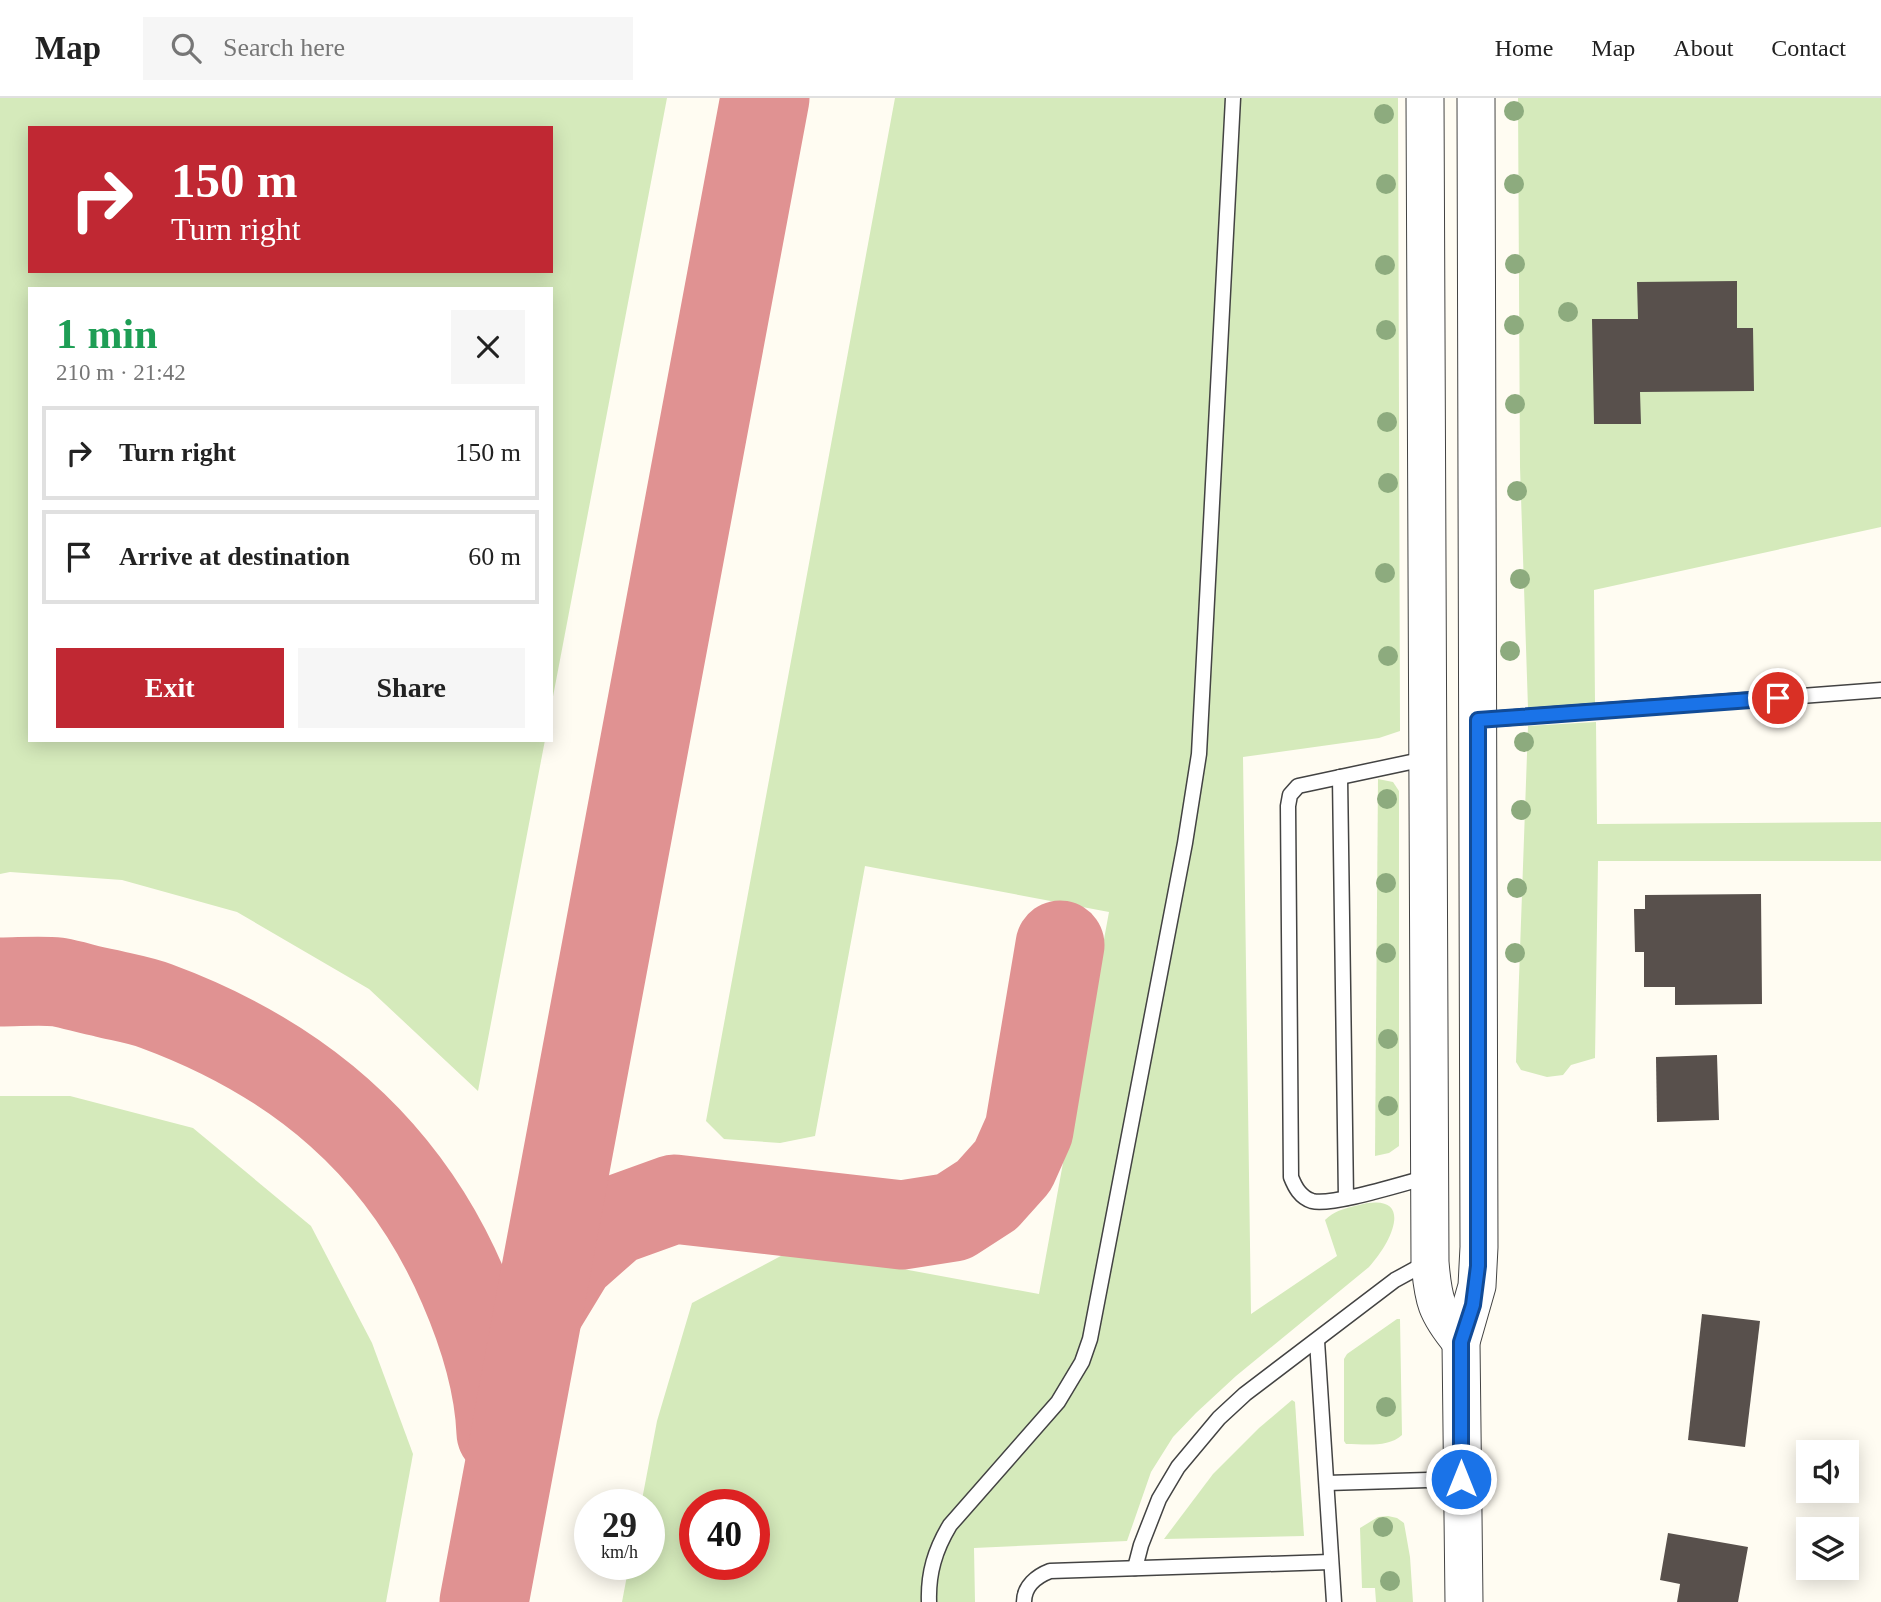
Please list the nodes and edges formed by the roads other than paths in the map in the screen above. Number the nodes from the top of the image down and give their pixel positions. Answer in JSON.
{"nodes":[{"id":1,"x":1233,"y":98,"type":"edge"},
{"id":2,"x":1425,"y":98,"type":"edge"},
{"id":3,"x":1476,"y":98,"type":"edge"},
{"id":4,"x":1881,"y":690,"type":"edge"},
{"id":5,"x":1478,"y":720,"type":"junction"},
{"id":6,"x":1426,"y":759,"type":"junction"},
{"id":7,"x":1340,"y":776,"type":"junction"},
{"id":8,"x":1429,"y":1177,"type":"junction"},
{"id":9,"x":1346,"y":1198,"type":"junction"},
{"id":10,"x":1430,"y":1262,"type":"junction"},
{"id":11,"x":1317,"y":1341,"type":"junction"},
{"id":12,"x":1461,"y":1342,"type":"junction"},
{"id":13,"x":1461,"y":1479,"type":"junction"},
{"id":14,"x":1327,"y":1483,"type":"junction"},
{"id":15,"x":1331,"y":1562,"type":"junction"},
{"id":16,"x":1135,"y":1568,"type":"junction"},
{"id":17,"x":929,"y":1602,"type":"edge"},
{"id":18,"x":1024,"y":1602,"type":"edge"},
{"id":19,"x":1334,"y":1602,"type":"edge"},
{"id":20,"x":1464,"y":1602,"type":"edge"}],
"edges":[{"from":1,"to":17,"type":"lane"},
{"from":2,"to":6,"type":"street"},
{"from":3,"to":5,"type":"street"},
{"from":4,"to":5,"type":"lane"},
{"from":5,"to":12,"type":"street"},
{"from":6,"to":7,"type":"lane"},
{"from":6,"to":8,"type":"street"},
{"from":7,"to":9,"type":"lane"},
{"from":7,"to":9,"type":"lane"},
{"from":8,"to":9,"type":"lane"},
{"from":8,"to":10,"type":"street"},
{"from":10,"to":11,"type":"lane"},
{"from":10,"to":12,"type":"street"},
{"from":11,"to":14,"type":"lane"},
{"from":11,"to":16,"type":"lane"},
{"from":12,"to":13,"type":"street"},
{"from":13,"to":14,"type":"lane"},
{"from":13,"to":20,"type":"street"},
{"from":14,"to":15,"type":"lane"},
{"from":15,"to":16,"type":"lane"},
{"from":15,"to":19,"type":"lane"},
{"from":16,"to":18,"type":"lane"}]}
